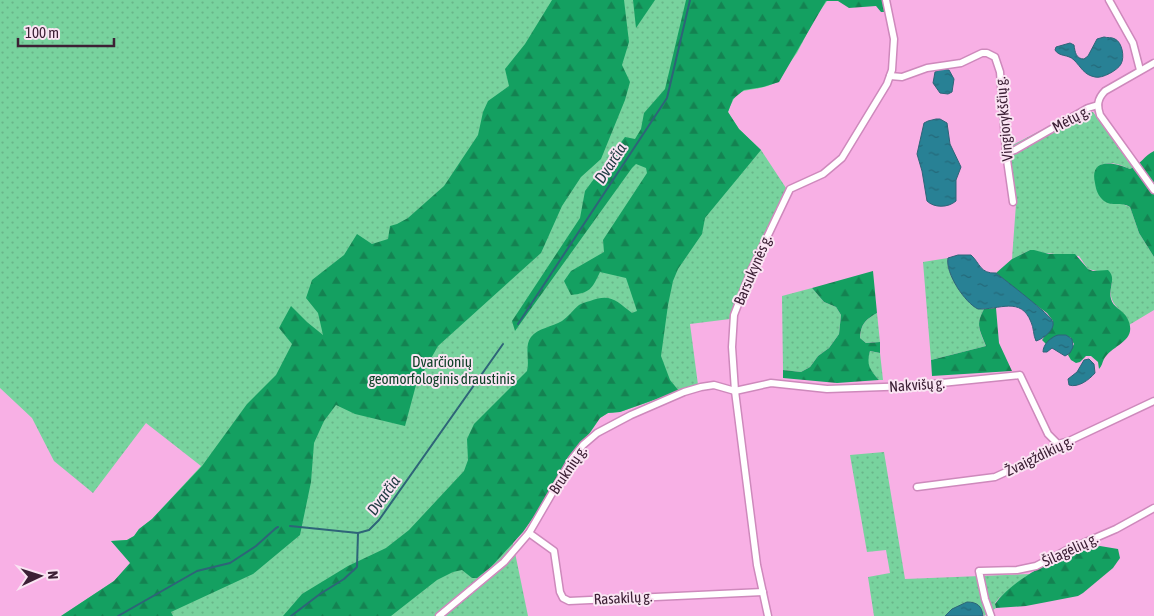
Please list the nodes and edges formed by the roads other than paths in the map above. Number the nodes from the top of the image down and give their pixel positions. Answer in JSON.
{"nodes":[{"id":1,"x":886,"y":0,"type":"edge"},
{"id":2,"x":1108,"y":0,"type":"edge"},
{"id":3,"x":1154,"y":62,"type":"edge"},
{"id":4,"x":1140,"y":70,"type":"junction"},
{"id":5,"x":890,"y":76,"type":"junction"},
{"id":6,"x":1098,"y":105,"type":"junction"},
{"id":7,"x":1006,"y":153,"type":"junction"},
{"id":8,"x":1154,"y":190,"type":"edge"},
{"id":9,"x":1013,"y":202,"type":"dead end"},
{"id":10,"x":735,"y":390,"type":"junction"},
{"id":11,"x":1154,"y":402,"type":"edge"},
{"id":12,"x":1058,"y":444,"type":"junction"},
{"id":13,"x":917,"y":486,"type":"dead end"},
{"id":14,"x":1154,"y":508,"type":"edge"},
{"id":15,"x":529,"y":533,"type":"junction"},
{"id":16,"x":763,"y":592,"type":"junction"},
{"id":17,"x":439,"y":616,"type":"edge"},
{"id":18,"x":768,"y":616,"type":"edge"},
{"id":19,"x":990,"y":616,"type":"edge"}],
"edges":[{"from":1,"to":5,"type":"street","name":"Barsukynės g."},
{"from":2,"to":4,"type":"street"},
{"from":3,"to":4,"type":"street","name":"Mėtų g."},
{"from":4,"to":6,"type":"street","name":"Mėtų g."},
{"from":5,"to":7,"type":"street","name":"Vingiorykščių g."},
{"from":5,"to":10,"type":"street","name":"Barsukynės g."},
{"from":6,"to":7,"type":"street","name":"Mėtų g."},
{"from":6,"to":8,"type":"street"},
{"from":7,"to":9,"type":"street","name":"Vingiorykščių g."},
{"from":10,"to":12,"type":"street","name":"Nakvišų g."},
{"from":10,"to":15,"type":"street","name":"Bruknių g."},
{"from":10,"to":16,"type":"street","name":"Barsukynės g."},
{"from":11,"to":12,"type":"street","name":"Žvaigždikių g."},
{"from":12,"to":13,"type":"street","name":"Žvaigždikių g."},
{"from":14,"to":19,"type":"street","name":"Šilagėlių g."},
{"from":15,"to":16,"type":"street","name":"Rasakilų g."},
{"from":15,"to":17,"type":"street","name":"Bruknių g."},
{"from":16,"to":18,"type":"street","name":"Barsukynės g."}]}
